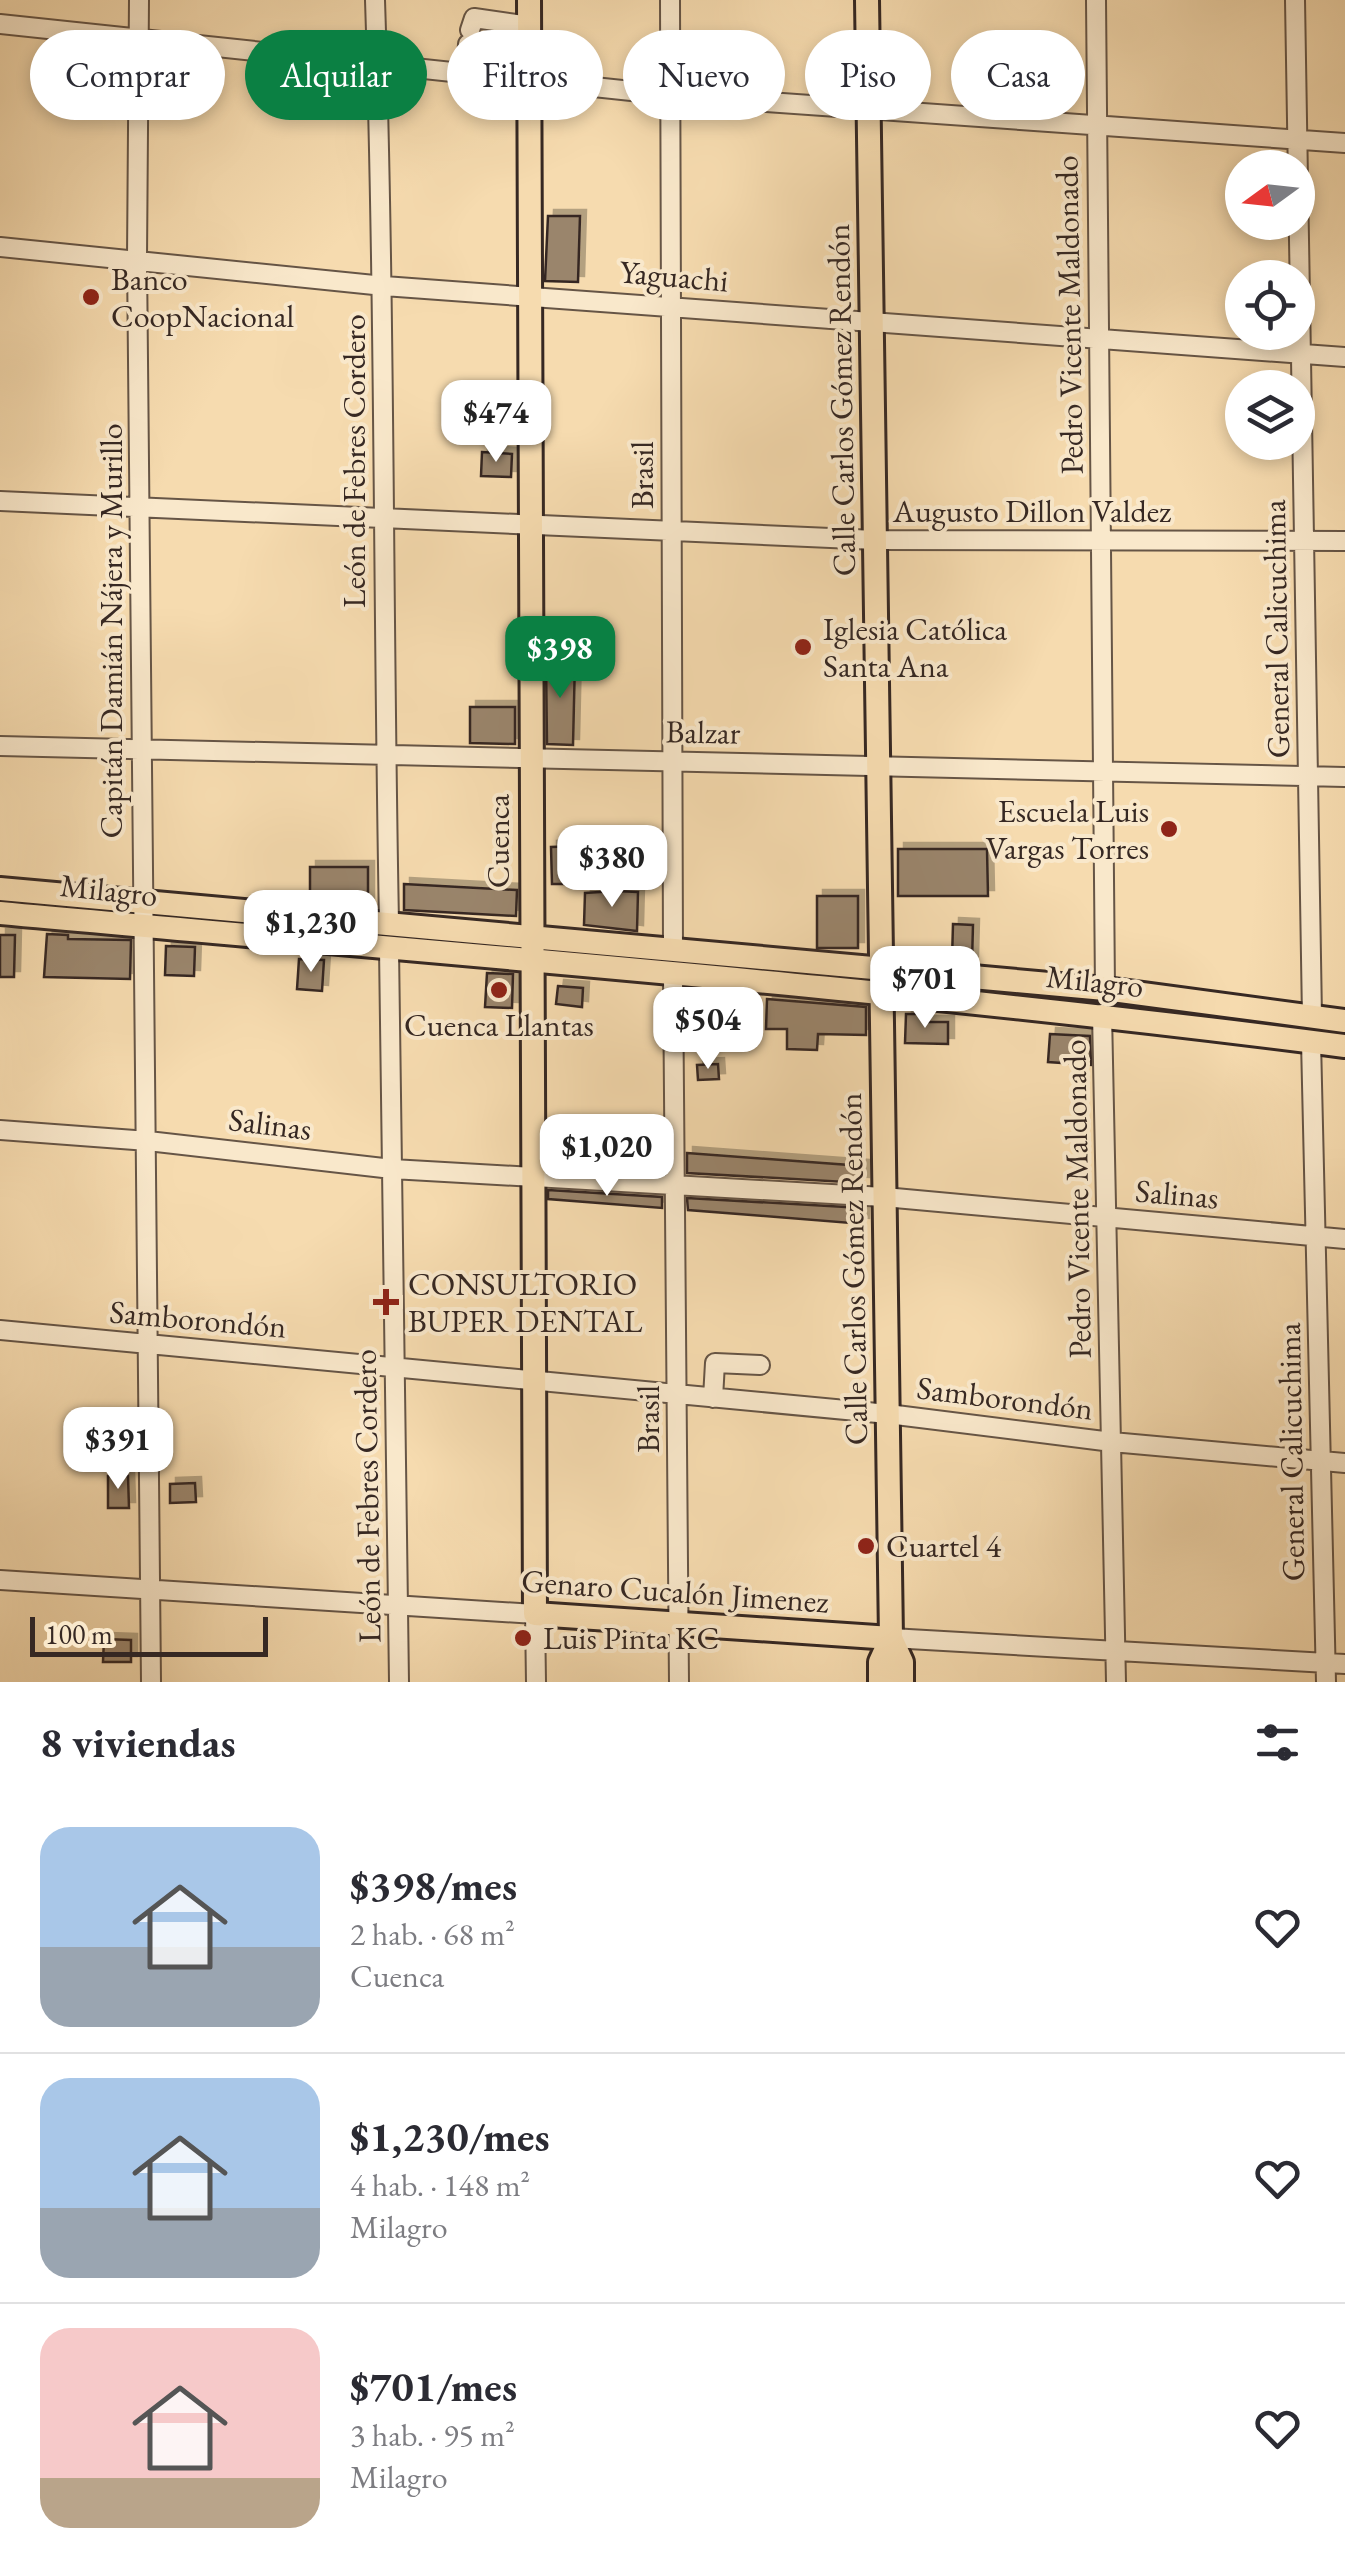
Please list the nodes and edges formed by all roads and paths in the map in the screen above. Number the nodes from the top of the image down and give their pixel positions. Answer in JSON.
{"nodes":[{"id":1,"x":139,"y":0,"type":"edge"},
{"id":2,"x":375,"y":0,"type":"edge"},
{"id":3,"x":530,"y":0,"type":"edge"},
{"id":4,"x":670,"y":0,"type":"edge"},
{"id":5,"x":868,"y":0,"type":"edge"},
{"id":6,"x":1096,"y":0,"type":"edge"},
{"id":7,"x":1295,"y":0,"type":"edge"},
{"id":8,"x":0,"y":24,"type":"edge"},
{"id":9,"x":530,"y":26,"type":"junction"},
{"id":10,"x":60,"y":30,"type":"edge"},
{"id":11,"x":139,"y":30,"type":"edge"},
{"id":12,"x":376,"y":30,"type":"edge"},
{"id":13,"x":471,"y":30,"type":"edge"},
{"id":14,"x":530,"y":30,"type":"edge"},
{"id":15,"x":670,"y":30,"type":"edge"},
{"id":16,"x":868,"y":30,"type":"edge"},
{"id":17,"x":931,"y":117,"type":"edge"},
{"id":18,"x":138,"y":120,"type":"edge"},
{"id":19,"x":379,"y":120,"type":"edge"},
{"id":20,"x":530,"y":120,"type":"edge"},
{"id":21,"x":669,"y":120,"type":"edge"},
{"id":22,"x":868,"y":120,"type":"edge"},
{"id":23,"x":1097,"y":128,"type":"junction"},
{"id":24,"x":1298,"y":140,"type":"junction"},
{"id":25,"x":1345,"y":143,"type":"edge"},
{"id":26,"x":0,"y":247,"type":"edge"},
{"id":27,"x":137,"y":259,"type":"junction"},
{"id":28,"x":384,"y":286,"type":"junction"},
{"id":29,"x":530,"y":296,"type":"junction"},
{"id":30,"x":672,"y":306,"type":"junction"},
{"id":31,"x":872,"y":323,"type":"junction"},
{"id":32,"x":1099,"y":339,"type":"junction"},
{"id":33,"x":1301,"y":354,"type":"junction"},
{"id":34,"x":1345,"y":357,"type":"edge"},
{"id":35,"x":0,"y":501,"type":"edge"},
{"id":36,"x":141,"y":507,"type":"junction"},
{"id":37,"x":382,"y":519,"type":"junction"},
{"id":38,"x":530,"y":527,"type":"junction"},
{"id":39,"x":672,"y":530,"type":"junction"},
{"id":40,"x":876,"y":540,"type":"junction"},
{"id":41,"x":1345,"y":541,"type":"edge"},
{"id":42,"x":1101,"y":542,"type":"junction"},
{"id":43,"x":1304,"y":542,"type":"junction"},
{"id":44,"x":0,"y":746,"type":"edge"},
{"id":45,"x":142,"y":748,"type":"junction"},
{"id":46,"x":385,"y":757,"type":"junction"},
{"id":47,"x":530,"y":758,"type":"junction"},
{"id":48,"x":673,"y":762,"type":"junction"},
{"id":49,"x":878,"y":766,"type":"junction"},
{"id":50,"x":1103,"y":772,"type":"junction"},
{"id":51,"x":1308,"y":776,"type":"junction"},
{"id":52,"x":1345,"y":777,"type":"edge"},
{"id":53,"x":0,"y":889,"type":"edge"},
{"id":54,"x":142,"y":901,"type":"junction"},
{"id":55,"x":0,"y":913,"type":"edge"},
{"id":56,"x":388,"y":922,"type":"junction"},
{"id":57,"x":144,"y":926,"type":"junction"},
{"id":58,"x":530,"y":934,"type":"junction"},
{"id":59,"x":389,"y":949,"type":"junction"},
{"id":60,"x":673,"y":949,"type":"junction"},
{"id":61,"x":531,"y":962,"type":"junction"},
{"id":62,"x":881,"y":968,"type":"junction"},
{"id":63,"x":674,"y":976,"type":"junction"},
{"id":64,"x":1105,"y":988,"type":"junction"},
{"id":65,"x":881,"y":992,"type":"junction"},
{"id":66,"x":1102,"y":1014,"type":"junction"},
{"id":67,"x":1312,"y":1017,"type":"junction"},
{"id":68,"x":1345,"y":1021,"type":"edge"},
{"id":69,"x":1311,"y":1042,"type":"junction"},
{"id":70,"x":1345,"y":1046,"type":"edge"},
{"id":71,"x":0,"y":1130,"type":"edge"},
{"id":72,"x":148,"y":1140,"type":"junction"},
{"id":73,"x":392,"y":1168,"type":"junction"},
{"id":74,"x":537,"y":1177,"type":"junction"},
{"id":75,"x":676,"y":1186,"type":"junction"},
{"id":76,"x":875,"y":1197,"type":"junction"},
{"id":77,"x":1108,"y":1218,"type":"junction"},
{"id":78,"x":1316,"y":1236,"type":"junction"},
{"id":79,"x":1345,"y":1239,"type":"edge"},
{"id":80,"x":0,"y":1330,"type":"edge"},
{"id":81,"x":148,"y":1345,"type":"junction"},
{"id":82,"x":760,"y":1365,"type":"dead end"},
{"id":83,"x":396,"y":1368,"type":"junction"},
{"id":84,"x":534,"y":1381,"type":"junction"},
{"id":85,"x":678,"y":1394,"type":"junction"},
{"id":86,"x":713,"y":1398,"type":"junction"},
{"id":87,"x":888,"y":1414,"type":"junction"},
{"id":88,"x":1112,"y":1442,"type":"junction"},
{"id":89,"x":1320,"y":1461,"type":"junction"},
{"id":90,"x":1345,"y":1464,"type":"edge"},
{"id":91,"x":0,"y":1580,"type":"edge"},
{"id":92,"x":152,"y":1592,"type":"junction"},
{"id":93,"x":399,"y":1607,"type":"junction"},
{"id":94,"x":535,"y":1614,"type":"junction"},
{"id":95,"x":679,"y":1624,"type":"junction"},
{"id":96,"x":891,"y":1638,"type":"junction"},
{"id":97,"x":1116,"y":1652,"type":"junction"},
{"id":98,"x":1345,"y":1664,"type":"edge"},
{"id":99,"x":1326,"y":1672,"type":"edge"},
{"id":100,"x":151,"y":1682,"type":"edge"},
{"id":101,"x":399,"y":1682,"type":"edge"},
{"id":102,"x":536,"y":1682,"type":"edge"},
{"id":103,"x":679,"y":1682,"type":"edge"},
{"id":104,"x":880,"y":1682,"type":"edge"},
{"id":105,"x":902,"y":1682,"type":"edge"},
{"id":106,"x":1116,"y":1682,"type":"edge"}],
"edges":[{"from":1,"to":11,"type":"street","name":"Capitán Damián Nájera y Murillo"},
{"from":2,"to":12,"type":"street","name":"León de Febres Cordero"},
{"from":3,"to":9,"type":"main road","name":"Cuenca"},
{"from":4,"to":15,"type":"street","name":"Brasil"},
{"from":5,"to":16,"type":"main road","name":"Calle Carlos Gómez Rendón"},
{"from":6,"to":23,"type":"street","name":"Pedro Vicente Maldonado"},
{"from":7,"to":24,"type":"street","name":"General Calicuchima"},
{"from":8,"to":10,"type":"street"},
{"from":9,"to":13,"type":"street"},
{"from":9,"to":14,"type":"main road","name":"Cuenca"},
{"from":17,"to":23,"type":"street"},
{"from":18,"to":27,"type":"street","name":"Capitán Damián Nájera y Murillo"},
{"from":19,"to":28,"type":"street","name":"León de Febres Cordero"},
{"from":20,"to":29,"type":"main road","name":"Cuenca"},
{"from":21,"to":30,"type":"street","name":"Brasil"},
{"from":22,"to":31,"type":"main road","name":"Calle Carlos Gómez Rendón"},
{"from":23,"to":24,"type":"street"},
{"from":23,"to":32,"type":"street","name":"Pedro Vicente Maldonado"},
{"from":24,"to":25,"type":"street"},
{"from":24,"to":33,"type":"street","name":"General Calicuchima"},
{"from":26,"to":27,"type":"street","name":"Yaguachi"},
{"from":27,"to":28,"type":"street","name":"Yaguachi"},
{"from":27,"to":36,"type":"street","name":"Capitán Damián Nájera y Murillo"},
{"from":28,"to":29,"type":"street","name":"Yaguachi"},
{"from":28,"to":37,"type":"street","name":"León de Febres Cordero"},
{"from":29,"to":30,"type":"street","name":"Yaguachi"},
{"from":29,"to":38,"type":"main road","name":"Cuenca"},
{"from":30,"to":31,"type":"street","name":"Yaguachi"},
{"from":30,"to":39,"type":"street","name":"Brasil"},
{"from":31,"to":32,"type":"street","name":"Yaguachi"},
{"from":31,"to":40,"type":"main road","name":"Calle Carlos Gómez Rendón"},
{"from":32,"to":33,"type":"street","name":"Yaguachi"},
{"from":32,"to":42,"type":"street","name":"Pedro Vicente Maldonado"},
{"from":33,"to":34,"type":"street","name":"Yaguachi"},
{"from":33,"to":43,"type":"street","name":"General Calicuchima"},
{"from":35,"to":36,"type":"street","name":"Augusto Dillon Valdez"},
{"from":36,"to":37,"type":"street","name":"Augusto Dillon Valdez"},
{"from":36,"to":45,"type":"street","name":"Capitán Damián Nájera y Murillo"},
{"from":37,"to":38,"type":"street","name":"Augusto Dillon Valdez"},
{"from":37,"to":46,"type":"street","name":"León de Febres Cordero"},
{"from":38,"to":39,"type":"street","name":"Augusto Dillon Valdez"},
{"from":38,"to":47,"type":"main road","name":"Cuenca"},
{"from":39,"to":40,"type":"street","name":"Augusto Dillon Valdez"},
{"from":39,"to":48,"type":"street","name":"Brasil"},
{"from":40,"to":42,"type":"street","name":"Augusto Dillon Valdez"},
{"from":40,"to":49,"type":"main road","name":"Calle Carlos Gómez Rendón"},
{"from":41,"to":43,"type":"street","name":"Augusto Dillon Valdez"},
{"from":42,"to":43,"type":"street","name":"Augusto Dillon Valdez"},
{"from":42,"to":50,"type":"street","name":"Pedro Vicente Maldonado"},
{"from":43,"to":51,"type":"street","name":"General Calicuchima"},
{"from":44,"to":45,"type":"street","name":"Balzar"},
{"from":45,"to":46,"type":"street","name":"Balzar"},
{"from":45,"to":54,"type":"street","name":"Capitán Damián Nájera y Murillo"},
{"from":46,"to":47,"type":"street","name":"Balzar"},
{"from":46,"to":56,"type":"street","name":"León de Febres Cordero"},
{"from":47,"to":48,"type":"street","name":"Balzar"},
{"from":47,"to":58,"type":"main road","name":"Cuenca"},
{"from":48,"to":49,"type":"street","name":"Balzar"},
{"from":48,"to":60,"type":"street","name":"Brasil"},
{"from":49,"to":50,"type":"street","name":"Balzar"},
{"from":49,"to":62,"type":"main road","name":"Calle Carlos Gómez Rendón"},
{"from":50,"to":51,"type":"street","name":"Balzar"},
{"from":50,"to":64,"type":"street","name":"Pedro Vicente Maldonado"},
{"from":51,"to":52,"type":"street","name":"Balzar"},
{"from":51,"to":67,"type":"street","name":"General Calicuchima"},
{"from":53,"to":54,"type":"main road","name":"Milagro"},
{"from":54,"to":56,"type":"main road","name":"Milagro"},
{"from":54,"to":57,"type":"street","name":"Capitán Damián Nájera y Murillo"},
{"from":55,"to":57,"type":"main road","name":"Milagro"},
{"from":56,"to":58,"type":"main road","name":"Milagro"},
{"from":57,"to":59,"type":"main road","name":"Milagro"},
{"from":57,"to":72,"type":"street","name":"Capitán Damián Nájera y Murillo"},
{"from":58,"to":60,"type":"main road","name":"Milagro"},
{"from":58,"to":61,"type":"main road","name":"Cuenca"},
{"from":59,"to":61,"type":"main road","name":"Milagro"},
{"from":59,"to":73,"type":"street","name":"León de Febres Cordero"},
{"from":60,"to":62,"type":"main road","name":"Milagro"},
{"from":61,"to":63,"type":"main road","name":"Milagro"},
{"from":61,"to":74,"type":"main road","name":"Cuenca"},
{"from":62,"to":64,"type":"main road","name":"Milagro"},
{"from":62,"to":65,"type":"main road","name":"Calle Carlos Gómez Rendón"},
{"from":63,"to":65,"type":"main road","name":"Milagro"},
{"from":63,"to":75,"type":"street","name":"Brasil"},
{"from":64,"to":67,"type":"main road","name":"Milagro"},
{"from":65,"to":66,"type":"main road","name":"Milagro"},
{"from":65,"to":76,"type":"main road","name":"Calle Carlos Gómez Rendón"},
{"from":66,"to":69,"type":"main road","name":"Milagro"},
{"from":66,"to":77,"type":"street","name":"Pedro Vicente Maldonado"},
{"from":67,"to":68,"type":"main road","name":"Milagro"},
{"from":69,"to":70,"type":"main road","name":"Milagro"},
{"from":69,"to":78,"type":"street","name":"General Calicuchima"},
{"from":71,"to":72,"type":"street","name":"Salinas"},
{"from":72,"to":73,"type":"street","name":"Salinas"},
{"from":72,"to":81,"type":"street","name":"Capitán Damián Nájera y Murillo"},
{"from":73,"to":74,"type":"street","name":"Salinas"},
{"from":73,"to":83,"type":"street","name":"León de Febres Cordero"},
{"from":74,"to":75,"type":"street","name":"Salinas"},
{"from":74,"to":84,"type":"main road","name":"Cuenca"},
{"from":75,"to":76,"type":"street","name":"Salinas"},
{"from":75,"to":85,"type":"street","name":"Brasil"},
{"from":76,"to":77,"type":"street","name":"Salinas"},
{"from":76,"to":87,"type":"main road","name":"Calle Carlos Gómez Rendón"},
{"from":77,"to":78,"type":"street","name":"Salinas"},
{"from":77,"to":88,"type":"street","name":"Pedro Vicente Maldonado"},
{"from":78,"to":79,"type":"street","name":"Salinas"},
{"from":78,"to":89,"type":"street","name":"General Calicuchima"},
{"from":80,"to":81,"type":"street","name":"Samborondón"},
{"from":81,"to":83,"type":"street","name":"Samborondón"},
{"from":81,"to":92,"type":"street","name":"Capitán Damián Nájera y Murillo"},
{"from":82,"to":86,"type":"street"},
{"from":83,"to":84,"type":"street","name":"Samborondón"},
{"from":83,"to":93,"type":"street","name":"León de Febres Cordero"},
{"from":84,"to":85,"type":"street","name":"Samborondón"},
{"from":84,"to":94,"type":"main road","name":"Cuenca"},
{"from":85,"to":86,"type":"street","name":"Samborondón"},
{"from":85,"to":95,"type":"street","name":"Brasil"},
{"from":86,"to":87,"type":"street","name":"Samborondón"},
{"from":87,"to":88,"type":"street","name":"Samborondón"},
{"from":87,"to":96,"type":"main road","name":"Calle Carlos Gómez Rendón"},
{"from":88,"to":89,"type":"street","name":"Samborondón"},
{"from":88,"to":97,"type":"street","name":"Pedro Vicente Maldonado"},
{"from":89,"to":90,"type":"street","name":"Samborondón"},
{"from":89,"to":99,"type":"street","name":"General Calicuchima"},
{"from":91,"to":92,"type":"street","name":"Genaro Cucalón Jimenez"},
{"from":92,"to":93,"type":"street","name":"Genaro Cucalón Jimenez"},
{"from":92,"to":100,"type":"street","name":"Capitán Damián Nájera y Murillo"},
{"from":93,"to":94,"type":"street","name":"Genaro Cucalón Jimenez"},
{"from":93,"to":101,"type":"street","name":"León de Febres Cordero"},
{"from":94,"to":95,"type":"main road","name":"Genaro Cucalón Jimenez"},
{"from":94,"to":102,"type":"street","name":"Cuenca"},
{"from":95,"to":96,"type":"main road","name":"Genaro Cucalón Jimenez"},
{"from":95,"to":103,"type":"street","name":"Brasil"},
{"from":96,"to":97,"type":"street","name":"Genaro Cucalón Jimenez"},
{"from":96,"to":104,"type":"main road","name":"Calle Carlos Gómez Rendón"},
{"from":96,"to":105,"type":"main road","name":"Calle Carlos Gómez Rendón"},
{"from":97,"to":99,"type":"street","name":"Genaro Cucalón Jimenez"},
{"from":97,"to":106,"type":"street","name":"Pedro Vicente Maldonado"},
{"from":98,"to":99,"type":"street","name":"Genaro Cucalón Jimenez"}]}
